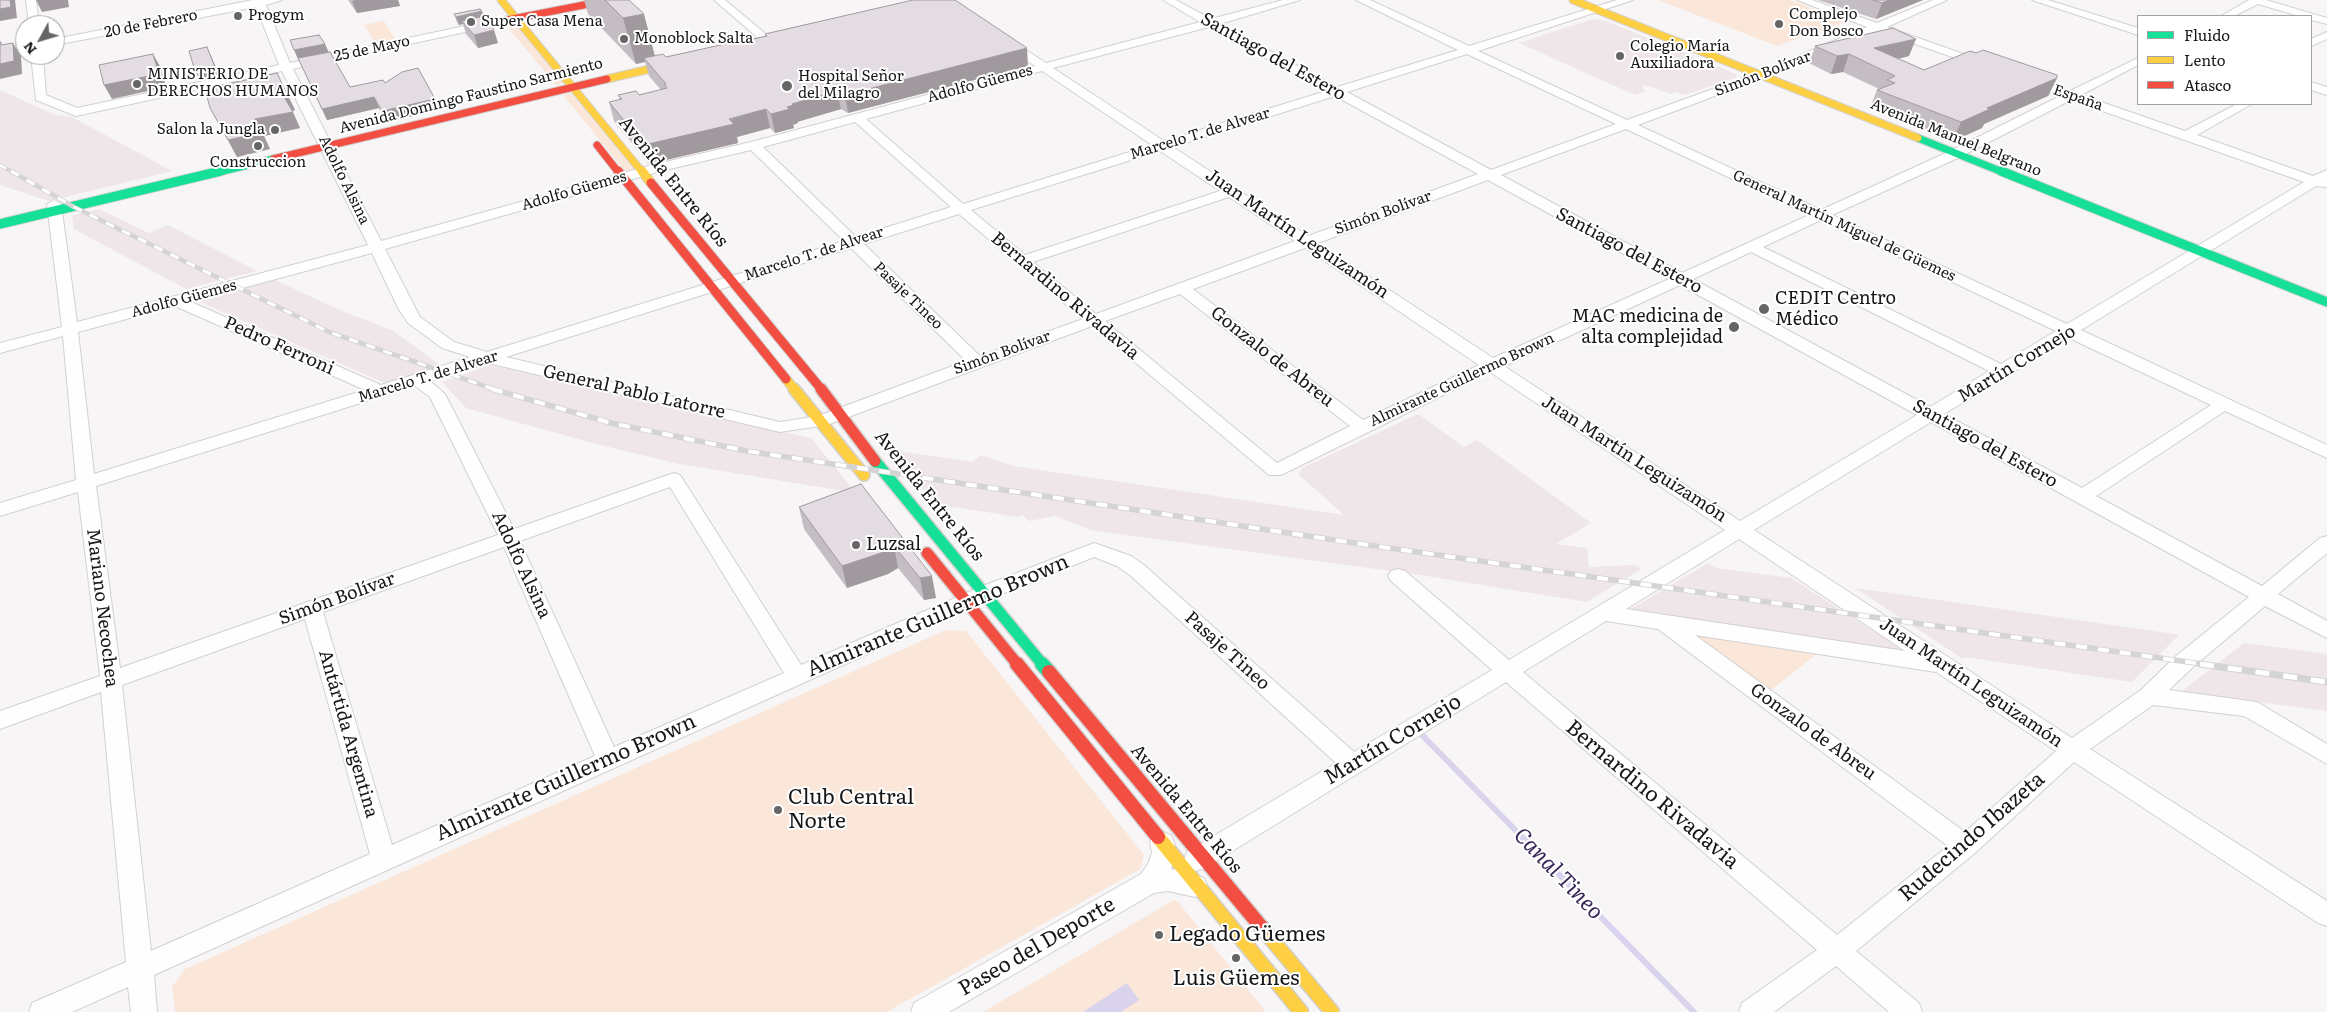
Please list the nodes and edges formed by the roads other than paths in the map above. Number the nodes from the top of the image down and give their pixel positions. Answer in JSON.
{"nodes":[{"id":1,"x":31,"y":0,"type":"edge"},
{"id":2,"x":278,"y":0,"type":"edge"},
{"id":3,"x":500,"y":0,"type":"edge"},
{"id":4,"x":609,"y":0,"type":"edge"},
{"id":5,"x":719,"y":0,"type":"edge"},
{"id":6,"x":1168,"y":0,"type":"edge"},
{"id":7,"x":1295,"y":0,"type":"edge"},
{"id":8,"x":1361,"y":0,"type":"edge"},
{"id":9,"x":1573,"y":0,"type":"edge"},
{"id":10,"x":1628,"y":0,"type":"edge"},
{"id":11,"x":1802,"y":0,"type":"edge"},
{"id":12,"x":1942,"y":0,"type":"edge"},
{"id":13,"x":2038,"y":0,"type":"edge"},
{"id":14,"x":2256,"y":0,"type":"edge"},
{"id":15,"x":259,"y":2,"type":"edge"},
{"id":16,"x":1598,"y":10,"type":"junction"},
{"id":17,"x":490,"y":13,"type":"dead end"},
{"id":18,"x":33,"y":15,"type":"edge"},
{"id":19,"x":2228,"y":15,"type":"edge"},
{"id":20,"x":2307,"y":15,"type":"edge"},
{"id":21,"x":2312,"y":17,"type":"edge"},
{"id":22,"x":516,"y":18,"type":"junction"},
{"id":23,"x":2327,"y":21,"type":"edge"},
{"id":24,"x":498,"y":22,"type":"junction"},
{"id":25,"x":1209,"y":23,"type":"junction"},
{"id":26,"x":1878,"y":27,"type":"junction"},
{"id":27,"x":2137,"y":32,"type":"edge"},
{"id":28,"x":506,"y":33,"type":"dead end"},
{"id":29,"x":994,"y":34,"type":"edge"},
{"id":30,"x":2327,"y":35,"type":"edge"},
{"id":31,"x":782,"y":39,"type":"edge"},
{"id":32,"x":65,"y":40,"type":"edge"},
{"id":33,"x":770,"y":42,"type":"junction"},
{"id":34,"x":2312,"y":42,"type":"edge"},
{"id":35,"x":753,"y":45,"type":"edge"},
{"id":36,"x":15,"y":49,"type":"edge"},
{"id":37,"x":1469,"y":51,"type":"junction"},
{"id":38,"x":0,"y":52,"type":"edge"},
{"id":39,"x":695,"y":58,"type":"edge"},
{"id":40,"x":2137,"y":62,"type":"edge"},
{"id":41,"x":38,"y":65,"type":"edge"},
{"id":42,"x":286,"y":67,"type":"junction"},
{"id":43,"x":1044,"y":67,"type":"junction"},
{"id":44,"x":1997,"y":69,"type":"edge"},
{"id":45,"x":1761,"y":76,"type":"junction"},
{"id":46,"x":2015,"y":76,"type":"edge"},
{"id":47,"x":572,"y":86,"type":"junction"},
{"id":48,"x":2312,"y":86,"type":"edge"},
{"id":49,"x":552,"y":88,"type":"junction"},
{"id":50,"x":2327,"y":91,"type":"edge"},
{"id":51,"x":1337,"y":92,"type":"junction"},
{"id":52,"x":2070,"y":96,"type":"junction"},
{"id":53,"x":565,"y":104,"type":"dead end"},
{"id":54,"x":2244,"y":105,"type":"edge"},
{"id":55,"x":857,"y":117,"type":"junction"},
{"id":56,"x":1628,"y":124,"type":"junction"},
{"id":57,"x":589,"y":135,"type":"dead end"},
{"id":58,"x":2186,"y":136,"type":"junction"},
{"id":59,"x":326,"y":144,"type":"junction"},
{"id":60,"x":754,"y":145,"type":"junction"},
{"id":61,"x":1162,"y":145,"type":"junction"},
{"id":62,"x":1955,"y":154,"type":"junction"},
{"id":63,"x":644,"y":172,"type":"junction"},
{"id":64,"x":1488,"y":176,"type":"junction"},
{"id":65,"x":622,"y":178,"type":"junction"},
{"id":66,"x":2323,"y":181,"type":"edge"},
{"id":67,"x":1232,"y":191,"type":"junction"},
{"id":68,"x":55,"y":208,"type":"junction"},
{"id":69,"x":960,"y":208,"type":"junction"},
{"id":70,"x":1822,"y":215,"type":"junction"},
{"id":71,"x":0,"y":217,"type":"edge"},
{"id":72,"x":0,"y":224,"type":"edge"},
{"id":73,"x":1307,"y":241,"type":"junction"},
{"id":74,"x":853,"y":242,"type":"junction"},
{"id":75,"x":376,"y":247,"type":"junction"},
{"id":76,"x":1752,"y":247,"type":"junction"},
{"id":77,"x":2203,"y":252,"type":"junction"},
{"id":78,"x":1024,"y":260,"type":"junction"},
{"id":79,"x":1680,"y":279,"type":"junction"},
{"id":80,"x":730,"y":281,"type":"junction"},
{"id":81,"x":710,"y":287,"type":"junction"},
{"id":82,"x":1181,"y":287,"type":"junction"},
{"id":83,"x":178,"y":301,"type":"junction"},
{"id":84,"x":2327,"y":302,"type":"edge"},
{"id":85,"x":1093,"y":320,"type":"junction"},
{"id":86,"x":70,"y":329,"type":"junction"},
{"id":87,"x":2071,"y":332,"type":"junction"},
{"id":88,"x":448,"y":345,"type":"joint"},
{"id":89,"x":0,"y":348,"type":"edge"},
{"id":90,"x":489,"y":358,"type":"junction"},
{"id":91,"x":976,"y":362,"type":"junction"},
{"id":92,"x":1492,"y":365,"type":"junction"},
{"id":93,"x":2004,"y":372,"type":"junction"},
{"id":94,"x":418,"y":380,"type":"junction"},
{"id":95,"x":381,"y":391,"type":"junction"},
{"id":96,"x":2224,"y":404,"type":"junction"},
{"id":97,"x":842,"y":413,"type":"junction"},
{"id":98,"x":1931,"y":415,"type":"junction"},
{"id":99,"x":821,"y":421,"type":"junction"},
{"id":100,"x":1362,"y":427,"type":"junction"},
{"id":101,"x":2327,"y":452,"type":"edge"},
{"id":102,"x":1275,"y":471,"type":"joint"},
{"id":103,"x":871,"y":483,"type":"dead end"},
{"id":104,"x":86,"y":484,"type":"junction"},
{"id":105,"x":2082,"y":497,"type":"junction"},
{"id":106,"x":0,"y":510,"type":"edge"},
{"id":107,"x":1741,"y":529,"type":"junction"},
{"id":108,"x":509,"y":537,"type":"junction"},
{"id":109,"x":919,"y":543,"type":"dead end"},
{"id":110,"x":2327,"y":543,"type":"edge"},
{"id":111,"x":1094,"y":550,"type":"joint"},
{"id":112,"x":1398,"y":576,"type":"dead end"},
{"id":113,"x":2263,"y":596,"type":"junction"},
{"id":114,"x":976,"y":598,"type":"junction"},
{"id":115,"x":312,"y":608,"type":"junction"},
{"id":116,"x":1603,"y":613,"type":"junction"},
{"id":117,"x":1660,"y":620,"type":"junction"},
{"id":118,"x":2327,"y":630,"type":"edge"},
{"id":119,"x":1942,"y":665,"type":"junction"},
{"id":120,"x":1506,"y":671,"type":"junction"},
{"id":121,"x":797,"y":676,"type":"junction"},
{"id":122,"x":111,"y":679,"type":"junction"},
{"id":123,"x":2149,"y":696,"type":"junction"},
{"id":124,"x":0,"y":720,"type":"edge"},
{"id":125,"x":2072,"y":750,"type":"junction"},
{"id":126,"x":2327,"y":755,"type":"edge"},
{"id":127,"x":608,"y":760,"type":"junction"},
{"id":128,"x":1353,"y":765,"type":"junction"},
{"id":129,"x":1162,"y":842,"type":"junction"},
{"id":130,"x":1966,"y":846,"type":"junction"},
{"id":131,"x":384,"y":859,"type":"junction"},
{"id":132,"x":1193,"y":862,"type":"junction"},
{"id":133,"x":1150,"y":882,"type":"junction"},
{"id":134,"x":1199,"y":887,"type":"junction"},
{"id":135,"x":2327,"y":915,"type":"edge"},
{"id":136,"x":1836,"y":951,"type":"junction"},
{"id":137,"x":139,"y":970,"type":"junction"},
{"id":138,"x":42,"y":1012,"type":"edge"},
{"id":139,"x":144,"y":1012,"type":"edge"},
{"id":140,"x":924,"y":1012,"type":"edge"},
{"id":141,"x":1301,"y":1012,"type":"edge"},
{"id":142,"x":1332,"y":1012,"type":"edge"},
{"id":143,"x":1752,"y":1012,"type":"edge"},
{"id":144,"x":1909,"y":1012,"type":"edge"}],
"edges":[{"from":1,"to":18,"type":"street"},
{"from":2,"to":15,"type":"street","name":"20 de Febrero"},
{"from":3,"to":22,"type":"main road","name":"Avenida Entre Ríos"},
{"from":4,"to":22,"type":"main road","name":"25 de Mayo"},
{"from":5,"to":33,"type":"street"},
{"from":6,"to":25,"type":"street","name":"Santiago del Estero"},
{"from":7,"to":25,"type":"street","name":"Adolfo Güemes"},
{"from":8,"to":37,"type":"street","name":"General Martín Miguel de Güemes"},
{"from":9,"to":16,"type":"main road","name":"Avenida Manuel Belgrano"},
{"from":10,"to":16,"type":"street","name":"Marcelo T. de Alvear"},
{"from":11,"to":26,"type":"street"},
{"from":12,"to":26,"type":"street","name":"Simón Bolívar"},
{"from":13,"to":27,"type":"street"},
{"from":14,"to":19,"type":"street"},
{"from":14,"to":20,"type":"street"},
{"from":15,"to":32,"type":"street","name":"20 de Febrero"},
{"from":15,"to":42,"type":"street","name":"Adolfo Alsina"},
{"from":16,"to":37,"type":"street","name":"Marcelo T. de Alvear"},
{"from":16,"to":45,"type":"main road","name":"Avenida Manuel Belgrano"},
{"from":17,"to":24,"type":"main road"},
{"from":21,"to":23,"type":"street"},
{"from":22,"to":24,"type":"main road","name":"25 de Mayo"},
{"from":22,"to":47,"type":"main road","name":"Avenida Entre Ríos"},
{"from":24,"to":28,"type":"main road"},
{"from":24,"to":42,"type":"street","name":"25 de Mayo"},
{"from":25,"to":43,"type":"street","name":"Adolfo Güemes"},
{"from":25,"to":51,"type":"street","name":"Santiago del Estero"},
{"from":26,"to":44,"type":"street"},
{"from":26,"to":45,"type":"street","name":"Simón Bolívar"},
{"from":29,"to":43,"type":"street","name":"Juan Martín Leguizamón"},
{"from":30,"to":34,"type":"street"},
{"from":31,"to":33,"type":"main road"},
{"from":33,"to":35,"type":"main road"},
{"from":36,"to":38,"type":"street"},
{"from":37,"to":51,"type":"street","name":"Marcelo T. de Alvear"},
{"from":37,"to":56,"type":"street","name":"General Martín Miguel de Güemes"},
{"from":39,"to":47,"type":"main road","name":"Avenida Domingo Faustino Sarmiento"},
{"from":40,"to":52,"type":"street","name":"Almirante Guillermo Brown"},
{"from":41,"to":42,"type":"street","name":"25 de Mayo"},
{"from":42,"to":59,"type":"street","name":"Adolfo Alsina"},
{"from":43,"to":55,"type":"street","name":"Adolfo Güemes"},
{"from":43,"to":61,"type":"street","name":"Juan Martín Leguizamón"},
{"from":45,"to":56,"type":"street","name":"Simón Bolívar"},
{"from":45,"to":62,"type":"main road","name":"Avenida Manuel Belgrano"},
{"from":46,"to":52,"type":"street","name":"España"},
{"from":47,"to":49,"type":"main road","name":"Avenida Domingo Faustino Sarmiento"},
{"from":47,"to":63,"type":"main road","name":"Avenida Entre Ríos"},
{"from":48,"to":50,"type":"street"},
{"from":49,"to":53,"type":"main road"},
{"from":49,"to":59,"type":"main road","name":"Avenida Domingo Faustino Sarmiento"},
{"from":51,"to":61,"type":"street","name":"Marcelo T. de Alvear"},
{"from":51,"to":64,"type":"street","name":"Santiago del Estero"},
{"from":52,"to":58,"type":"street","name":"España"},
{"from":52,"to":62,"type":"street","name":"Almirante Guillermo Brown"},
{"from":54,"to":58,"type":"street"},
{"from":55,"to":60,"type":"street","name":"Adolfo Güemes"},
{"from":55,"to":69,"type":"street","name":"Bernardino Rivadavia"},
{"from":56,"to":64,"type":"street","name":"Simón Bolívar"},
{"from":56,"to":70,"type":"street","name":"General Martín Miguel de Güemes"},
{"from":57,"to":65,"type":"main road","name":"Avenida Entre Ríos"},
{"from":58,"to":66,"type":"street","name":"España"},
{"from":59,"to":68,"type":"main road","name":"Avenida Domingo Faustino Sarmiento"},
{"from":59,"to":75,"type":"street","name":"Adolfo Alsina"},
{"from":60,"to":63,"type":"street","name":"Adolfo Güemes"},
{"from":60,"to":74,"type":"street","name":"Pasaje Tineo"},
{"from":61,"to":67,"type":"street","name":"Juan Martín Leguizamón"},
{"from":61,"to":69,"type":"street","name":"Marcelo T. de Alvear"},
{"from":62,"to":70,"type":"street","name":"Almirante Guillermo Brown"},
{"from":62,"to":77,"type":"main road","name":"Avenida Manuel Belgrano"},
{"from":63,"to":65,"type":"street","name":"Adolfo Güemes"},
{"from":63,"to":80,"type":"main road","name":"Avenida Entre Ríos"},
{"from":64,"to":73,"type":"street","name":"Simón Bolívar"},
{"from":64,"to":79,"type":"street","name":"Santiago del Estero"},
{"from":65,"to":75,"type":"street","name":"Adolfo Güemes"},
{"from":65,"to":81,"type":"main road","name":"Avenida Entre Ríos"},
{"from":66,"to":77,"type":"street","name":"Martín Cornejo"},
{"from":67,"to":73,"type":"street","name":"Juan Martín Leguizamón"},
{"from":67,"to":78,"type":"street"},
{"from":68,"to":71,"type":"main road","name":"Avenida Domingo Faustino Sarmiento"},
{"from":68,"to":72,"type":"main road","name":"Avenida Domingo Faustino Sarmiento"},
{"from":68,"to":86,"type":"street","name":"Mariano Necochea"},
{"from":69,"to":74,"type":"street","name":"Marcelo T. de Alvear"},
{"from":69,"to":78,"type":"street","name":"Bernardino Rivadavia"},
{"from":70,"to":76,"type":"street","name":"Almirante Guillermo Brown"},
{"from":70,"to":87,"type":"street","name":"General Martín Miguel de Güemes"},
{"from":73,"to":82,"type":"street","name":"Simón Bolívar"},
{"from":73,"to":92,"type":"street","name":"Juan Martín Leguizamón"},
{"from":74,"to":80,"type":"street","name":"Marcelo T. de Alvear"},
{"from":74,"to":91,"type":"street","name":"Pasaje Tineo"},
{"from":75,"to":83,"type":"street","name":"Adolfo Güemes"},
{"from":75,"to":88,"type":"street","name":"Adolfo Alsina"},
{"from":76,"to":79,"type":"street","name":"Almirante Guillermo Brown"},
{"from":76,"to":93,"type":"street"},
{"from":77,"to":84,"type":"main road","name":"Avenida Manuel Belgrano"},
{"from":77,"to":87,"type":"street","name":"Martín Cornejo"},
{"from":78,"to":85,"type":"street","name":"Bernardino Rivadavia"},
{"from":79,"to":92,"type":"street","name":"Almirante Guillermo Brown"},
{"from":79,"to":98,"type":"street","name":"Santiago del Estero"},
{"from":80,"to":81,"type":"street","name":"Marcelo T. de Alvear"},
{"from":80,"to":97,"type":"main road","name":"Avenida Entre Ríos"},
{"from":81,"to":90,"type":"street","name":"Marcelo T. de Alvear"},
{"from":81,"to":99,"type":"main road","name":"Avenida Entre Ríos"},
{"from":82,"to":85,"type":"street","name":"Simón Bolívar"},
{"from":82,"to":100,"type":"street","name":"Gonzalo de Abreu"},
{"from":83,"to":86,"type":"street","name":"Adolfo Güemes"},
{"from":83,"to":95,"type":"street","name":"Pedro Ferroni"},
{"from":85,"to":91,"type":"street","name":"Simón Bolívar"},
{"from":85,"to":102,"type":"street","name":"Bernardino Rivadavia"},
{"from":86,"to":89,"type":"street","name":"Adolfo Güemes"},
{"from":86,"to":104,"type":"street","name":"Mariano Necochea"},
{"from":87,"to":93,"type":"street","name":"Martín Cornejo"},
{"from":87,"to":96,"type":"street","name":"General Martín Miguel de Güemes"},
{"from":88,"to":90,"type":"street","name":"General Pablo Latorre"},
{"from":90,"to":94,"type":"street","name":"Marcelo T. de Alvear"},
{"from":90,"to":99,"type":"street","name":"General Pablo Latorre"},
{"from":91,"to":97,"type":"street","name":"Simón Bolívar"},
{"from":92,"to":100,"type":"street","name":"Almirante Guillermo Brown"},
{"from":92,"to":107,"type":"street","name":"Juan Martín Leguizamón"},
{"from":93,"to":98,"type":"street","name":"Martín Cornejo"},
{"from":94,"to":95,"type":"street","name":"Marcelo T. de Alvear"},
{"from":94,"to":108,"type":"street","name":"Adolfo Alsina"},
{"from":95,"to":104,"type":"street","name":"Marcelo T. de Alvear"},
{"from":96,"to":101,"type":"street","name":"General Martín Miguel de Güemes"},
{"from":96,"to":105,"type":"street"},
{"from":97,"to":99,"type":"street","name":"Simón Bolívar"},
{"from":97,"to":114,"type":"main road","name":"Avenida Entre Ríos"},
{"from":98,"to":105,"type":"street","name":"Santiago del Estero"},
{"from":98,"to":107,"type":"street","name":"Martín Cornejo"},
{"from":99,"to":103,"type":"main road","name":"Avenida Entre Ríos"},
{"from":100,"to":102,"type":"street","name":"Almirante Guillermo Brown"},
{"from":104,"to":106,"type":"street","name":"Marcelo T. de Alvear"},
{"from":104,"to":122,"type":"street","name":"Mariano Necochea"},
{"from":105,"to":113,"type":"street","name":"Santiago del Estero"},
{"from":107,"to":116,"type":"street","name":"Martín Cornejo"},
{"from":107,"to":119,"type":"street","name":"Juan Martín Leguizamón"},
{"from":108,"to":115,"type":"street","name":"Simón Bolívar"},
{"from":108,"to":121,"type":"street","name":"Simón Bolívar"},
{"from":108,"to":127,"type":"street","name":"Adolfo Alsina"},
{"from":109,"to":114,"type":"main road","name":"Avenida Entre Ríos"},
{"from":110,"to":113,"type":"street","name":"Rudecindo Ibazeta"},
{"from":111,"to":114,"type":"street","name":"Almirante Guillermo Brown"},
{"from":111,"to":128,"type":"street","name":"Pasaje Tineo"},
{"from":112,"to":120,"type":"street","name":"Bernardino Rivadavia"},
{"from":113,"to":118,"type":"street","name":"Santiago del Estero"},
{"from":113,"to":123,"type":"street","name":"Rudecindo Ibazeta"},
{"from":114,"to":121,"type":"street","name":"Almirante Guillermo Brown"},
{"from":114,"to":129,"type":"main road","name":"Avenida Entre Ríos"},
{"from":114,"to":132,"type":"main road","name":"Avenida Entre Ríos"},
{"from":115,"to":122,"type":"street","name":"Simón Bolívar"},
{"from":115,"to":131,"type":"street","name":"Antártida Argentina"},
{"from":116,"to":117,"type":"street"},
{"from":116,"to":120,"type":"street","name":"Martín Cornejo"},
{"from":117,"to":119,"type":"street"},
{"from":117,"to":130,"type":"street","name":"Gonzalo de Abreu"},
{"from":119,"to":125,"type":"street","name":"Juan Martín Leguizamón"},
{"from":120,"to":128,"type":"street","name":"Martín Cornejo"},
{"from":120,"to":136,"type":"street","name":"Bernardino Rivadavia"},
{"from":121,"to":127,"type":"street","name":"Almirante Guillermo Brown"},
{"from":122,"to":124,"type":"street","name":"Simón Bolívar"},
{"from":122,"to":137,"type":"street","name":"Mariano Necochea"},
{"from":123,"to":125,"type":"street","name":"Rudecindo Ibazeta"},
{"from":123,"to":126,"type":"street"},
{"from":125,"to":130,"type":"street","name":"Rudecindo Ibazeta"},
{"from":125,"to":135,"type":"street","name":"Juan Martín Leguizamón"},
{"from":127,"to":131,"type":"street","name":"Almirante Guillermo Brown"},
{"from":128,"to":132,"type":"street","name":"Martín Cornejo"},
{"from":129,"to":132,"type":"main road","name":"Avenida Entre Ríos"},
{"from":129,"to":133,"type":"street"},
{"from":130,"to":136,"type":"street","name":"Rudecindo Ibazeta"},
{"from":131,"to":137,"type":"street","name":"Almirante Guillermo Brown"},
{"from":132,"to":134,"type":"main road","name":"Avenida Entre Ríos"},
{"from":132,"to":142,"type":"main road","name":"Avenida Entre Ríos"},
{"from":133,"to":134,"type":"street","name":"Paseo del Deporte"},
{"from":133,"to":140,"type":"street","name":"Paseo del Deporte"},
{"from":134,"to":141,"type":"main road","name":"Avenida Entre Ríos"},
{"from":136,"to":143,"type":"street","name":"Rudecindo Ibazeta"},
{"from":136,"to":144,"type":"street","name":"Bernardino Rivadavia"},
{"from":137,"to":138,"type":"street","name":"Almirante Guillermo Brown"},
{"from":137,"to":139,"type":"street","name":"Mariano Necochea"}]}
